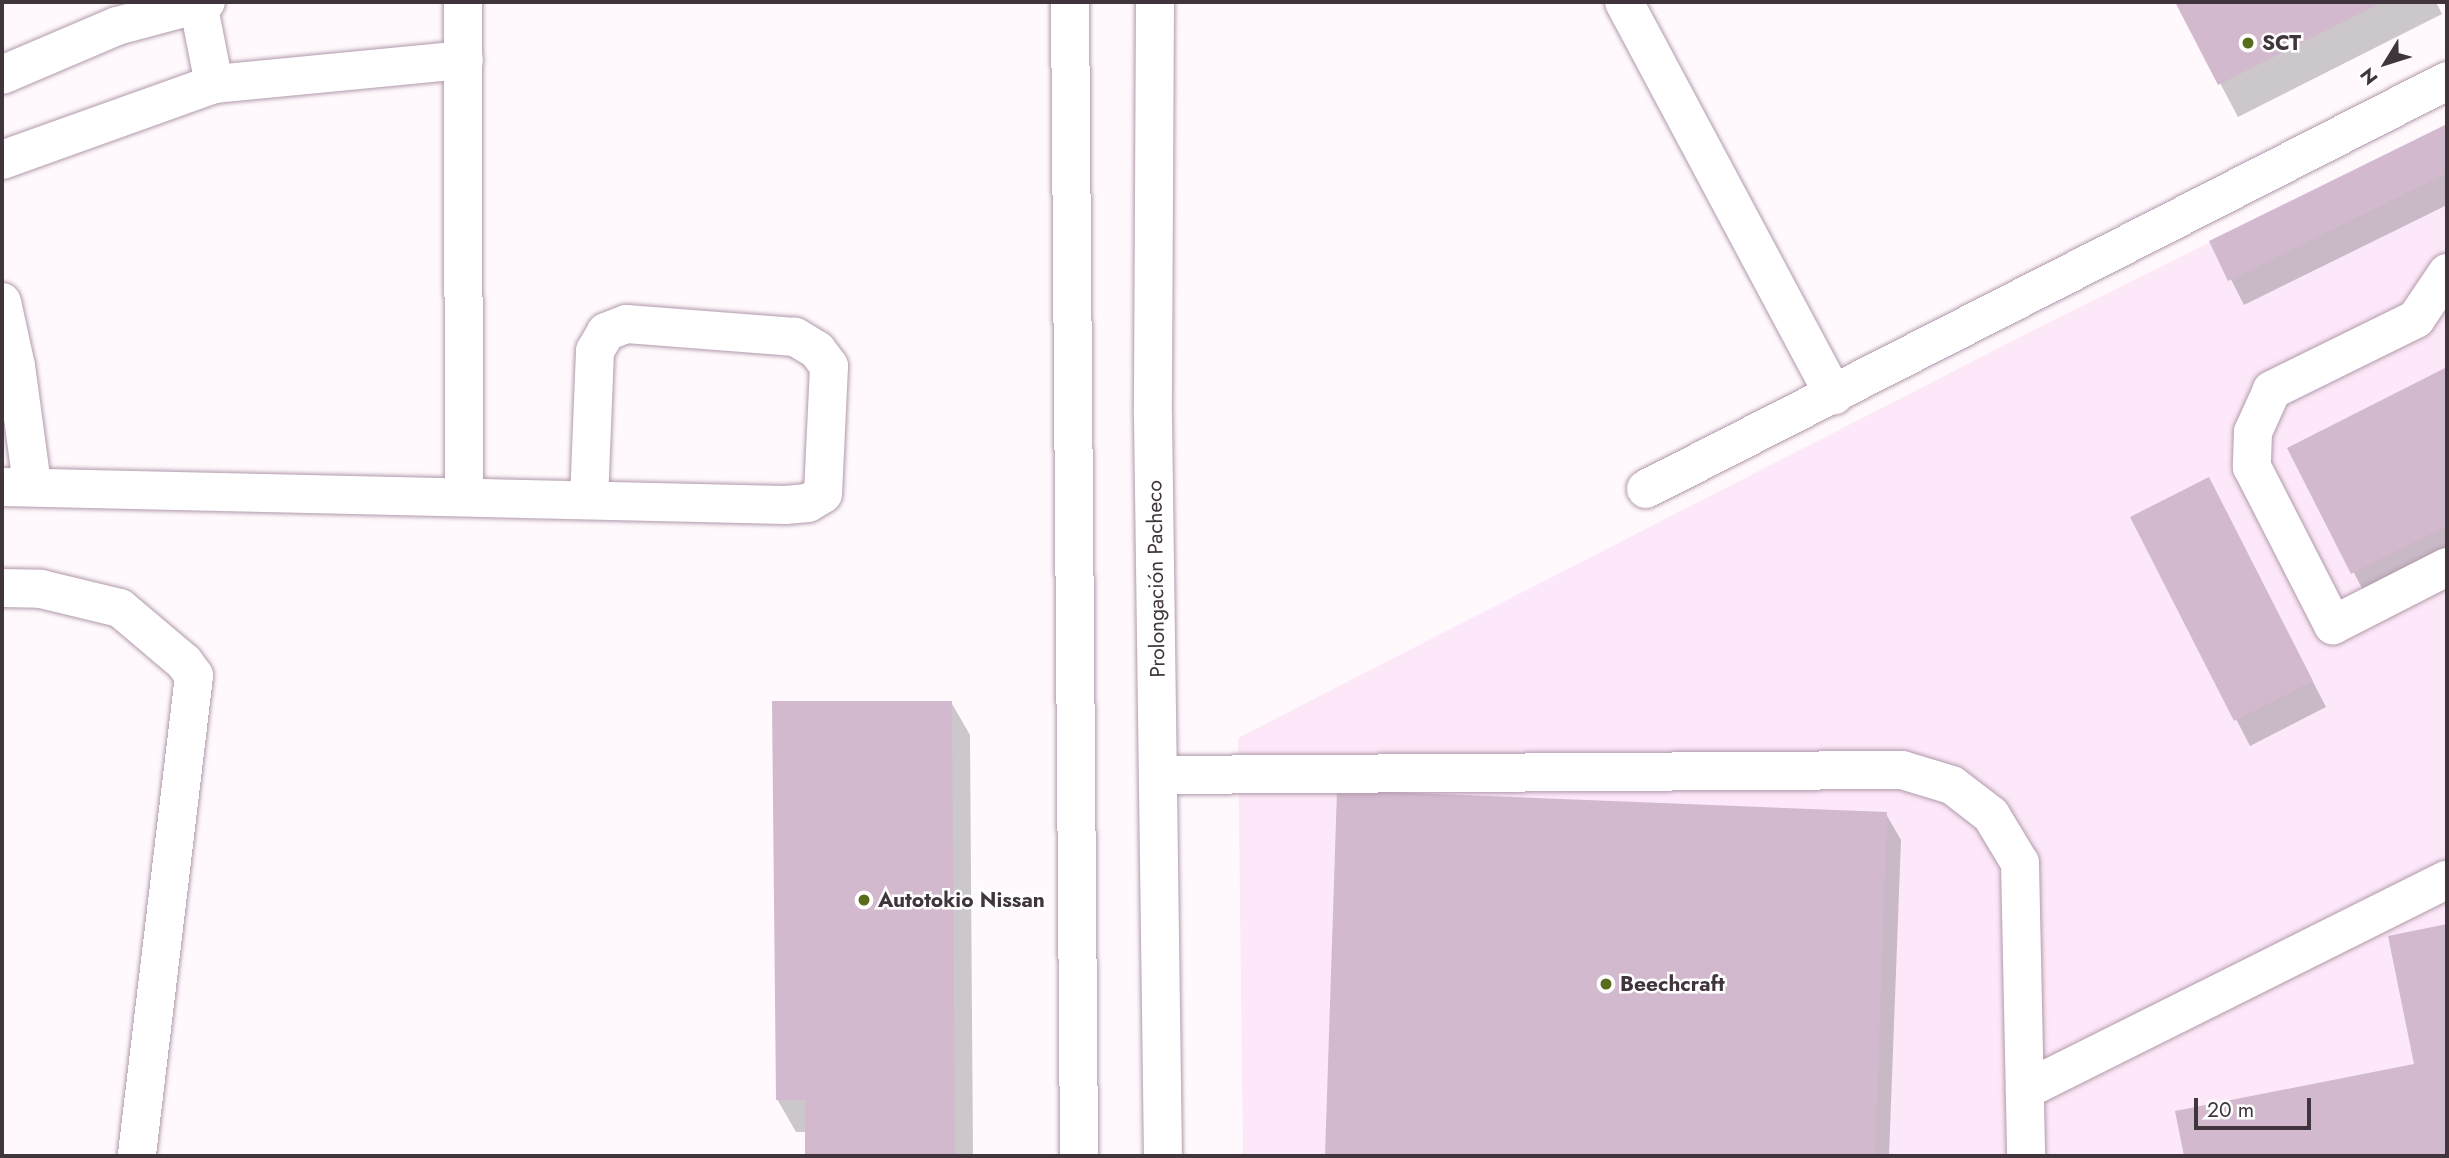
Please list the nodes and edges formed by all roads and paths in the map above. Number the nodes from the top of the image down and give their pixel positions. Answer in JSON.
{"nodes":[{"id":1,"x":463,"y":2,"type":"edge"},
{"id":2,"x":1070,"y":2,"type":"edge"},
{"id":3,"x":1155,"y":2,"type":"edge"},
{"id":4,"x":1625,"y":2,"type":"edge"},
{"id":5,"x":202,"y":3,"type":"edge"},
{"id":6,"x":464,"y":60,"type":"junction"},
{"id":7,"x":2,"y":75,"type":"edge"},
{"id":8,"x":2447,"y":81,"type":"edge"},
{"id":9,"x":214,"y":84,"type":"junction"},
{"id":10,"x":2,"y":160,"type":"edge"},
{"id":11,"x":2447,"y":273,"type":"edge"},
{"id":12,"x":2,"y":302,"type":"edge"},
{"id":13,"x":9,"y":375,"type":"edge"},
{"id":14,"x":1835,"y":395,"type":"junction"},
{"id":15,"x":17,"y":486,"type":"edge"},
{"id":16,"x":1646,"y":489,"type":"dead end"},
{"id":17,"x":464,"y":496,"type":"junction"},
{"id":18,"x":589,"y":499,"type":"junction"},
{"id":19,"x":2447,"y":567,"type":"edge"},
{"id":20,"x":2,"y":588,"type":"edge"},
{"id":21,"x":1159,"y":775,"type":"junction"},
{"id":22,"x":2447,"y":880,"type":"edge"},
{"id":23,"x":2025,"y":1090,"type":"junction"},
{"id":24,"x":138,"y":1156,"type":"edge"},
{"id":25,"x":1079,"y":1156,"type":"edge"},
{"id":26,"x":1163,"y":1156,"type":"edge"},
{"id":27,"x":2026,"y":1156,"type":"edge"}],
"edges":[{"from":1,"to":6,"type":"main road"},
{"from":2,"to":25,"type":"main road"},
{"from":3,"to":21,"type":"main road","name":"Prolongación Pacheco"},
{"from":4,"to":14,"type":"main road"},
{"from":5,"to":7,"type":"main road"},
{"from":5,"to":9,"type":"main road"},
{"from":6,"to":9,"type":"main road"},
{"from":6,"to":17,"type":"main road"},
{"from":8,"to":14,"type":"main road"},
{"from":9,"to":10,"type":"main road"},
{"from":11,"to":19,"type":"main road"},
{"from":12,"to":13,"type":"main road"},
{"from":13,"to":15,"type":"main road"},
{"from":14,"to":16,"type":"main road"},
{"from":15,"to":17,"type":"main road"},
{"from":17,"to":18,"type":"main road"},
{"from":18,"to":18,"type":"main road"},
{"from":20,"to":24,"type":"main road"},
{"from":21,"to":23,"type":"main road"},
{"from":21,"to":26,"type":"main road","name":"Prolongación Pacheco"},
{"from":22,"to":23,"type":"main road"},
{"from":23,"to":27,"type":"main road"}]}
